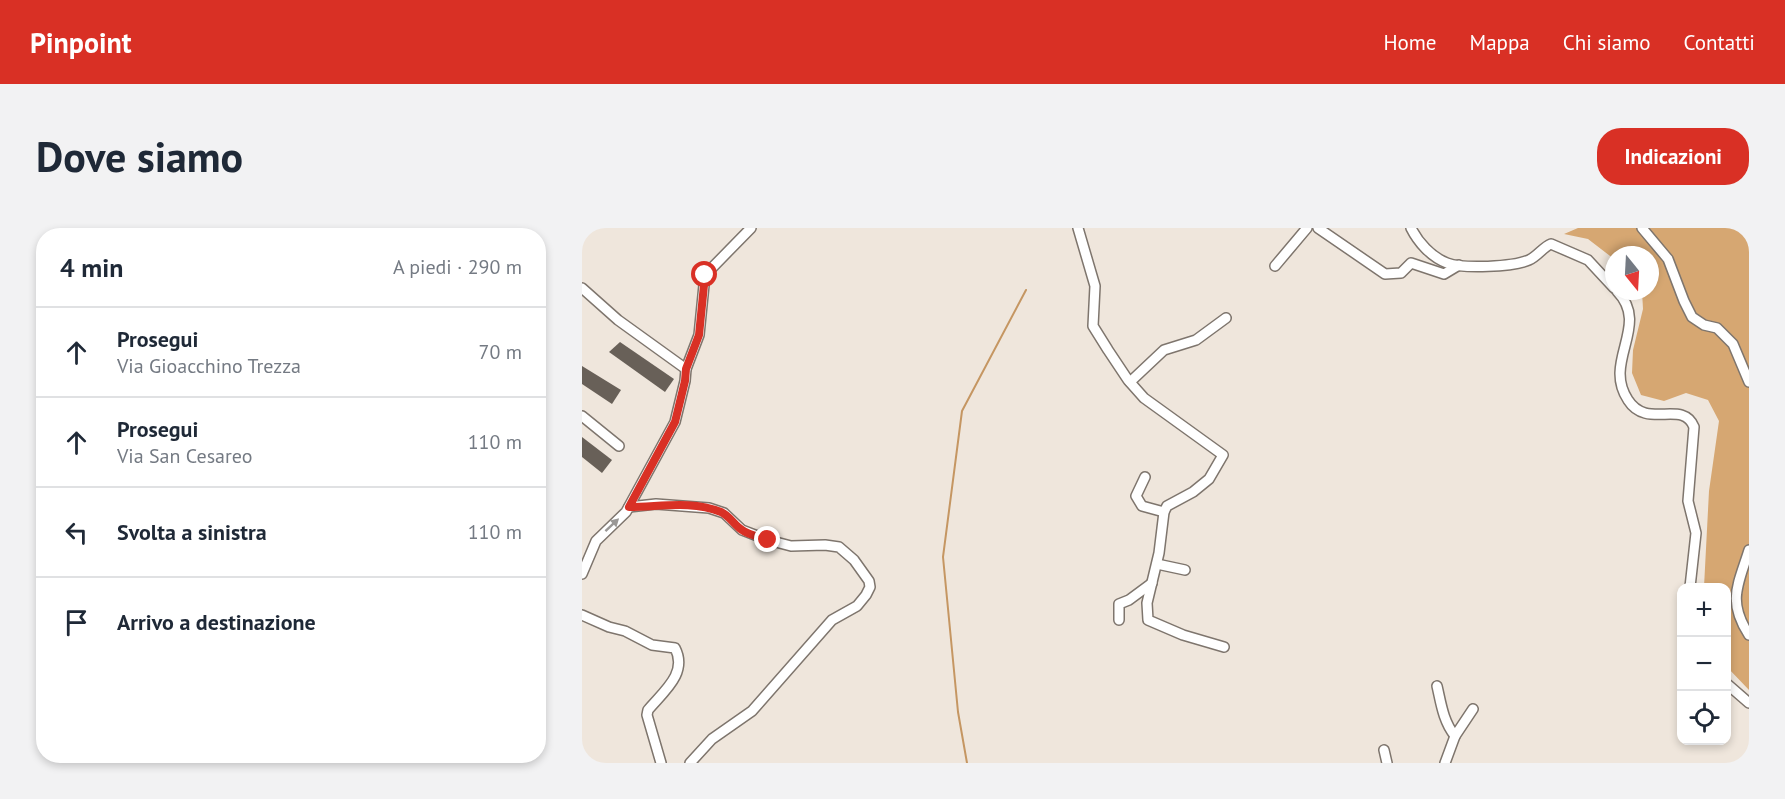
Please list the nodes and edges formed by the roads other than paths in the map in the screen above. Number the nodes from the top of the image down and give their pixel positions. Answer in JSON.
{"nodes":[{"id":1,"x":751,"y":228,"type":"edge"},
{"id":2,"x":1078,"y":228,"type":"edge"},
{"id":3,"x":1307,"y":228,"type":"edge"},
{"id":4,"x":1317,"y":228,"type":"edge"},
{"id":5,"x":1411,"y":228,"type":"edge"},
{"id":6,"x":1642,"y":228,"type":"edge"},
{"id":7,"x":1275,"y":266,"type":"dead end"},
{"id":8,"x":1459,"y":266,"type":"junction"},
{"id":9,"x":1605,"y":279,"type":"edge"},
{"id":10,"x":582,"y":288,"type":"edge"},
{"id":11,"x":1625,"y":300,"type":"edge"},
{"id":12,"x":1226,"y":318,"type":"dead end"},
{"id":13,"x":686,"y":369,"type":"junction"},
{"id":14,"x":1130,"y":382,"type":"junction"},
{"id":15,"x":1749,"y":382,"type":"edge"},
{"id":16,"x":582,"y":416,"type":"edge"},
{"id":17,"x":619,"y":446,"type":"dead end"},
{"id":18,"x":1145,"y":477,"type":"dead end"},
{"id":19,"x":629,"y":507,"type":"junction"},
{"id":20,"x":1164,"y":512,"type":"junction"},
{"id":21,"x":1749,"y":550,"type":"edge"},
{"id":22,"x":585,"y":556,"type":"edge"},
{"id":23,"x":1157,"y":564,"type":"junction"},
{"id":24,"x":1185,"y":570,"type":"dead end"},
{"id":25,"x":582,"y":574,"type":"edge"},
{"id":26,"x":1691,"y":583,"type":"edge"},
{"id":27,"x":1152,"y":584,"type":"junction"},
{"id":28,"x":582,"y":615,"type":"edge"},
{"id":29,"x":1119,"y":620,"type":"dead end"},
{"id":30,"x":1749,"y":635,"type":"edge"},
{"id":31,"x":1224,"y":646,"type":"dead end"},
{"id":32,"x":1437,"y":686,"type":"dead end"},
{"id":33,"x":1731,"y":687,"type":"edge"},
{"id":34,"x":1749,"y":703,"type":"edge"},
{"id":35,"x":1473,"y":709,"type":"dead end"},
{"id":36,"x":1455,"y":736,"type":"junction"},
{"id":37,"x":1384,"y":750,"type":"dead end"},
{"id":38,"x":661,"y":763,"type":"edge"},
{"id":39,"x":690,"y":763,"type":"edge"},
{"id":40,"x":1387,"y":763,"type":"edge"},
{"id":41,"x":1445,"y":763,"type":"edge"}],
"edges":[{"from":1,"to":13,"type":"street"},
{"from":2,"to":14,"type":"street"},
{"from":3,"to":7,"type":"street"},
{"from":4,"to":8,"type":"street"},
{"from":5,"to":8,"type":"street"},
{"from":6,"to":15,"type":"street"},
{"from":8,"to":9,"type":"street"},
{"from":10,"to":13,"type":"street"},
{"from":11,"to":26,"type":"street"},
{"from":12,"to":14,"type":"street"},
{"from":13,"to":19,"type":"street"},
{"from":14,"to":20,"type":"street"},
{"from":16,"to":17,"type":"street"},
{"from":18,"to":20,"type":"street"},
{"from":22,"to":19,"type":"street","one_way":true},
{"from":19,"to":39,"type":"street"},
{"from":20,"to":23,"type":"street"},
{"from":21,"to":30,"type":"street"},
{"from":22,"to":25,"type":"street"},
{"from":23,"to":24,"type":"street"},
{"from":23,"to":27,"type":"street"},
{"from":27,"to":29,"type":"street"},
{"from":27,"to":31,"type":"street"},
{"from":28,"to":38,"type":"street"},
{"from":32,"to":36,"type":"street"},
{"from":33,"to":34,"type":"street"},
{"from":35,"to":36,"type":"street"},
{"from":36,"to":41,"type":"street"},
{"from":37,"to":40,"type":"street"}]}
